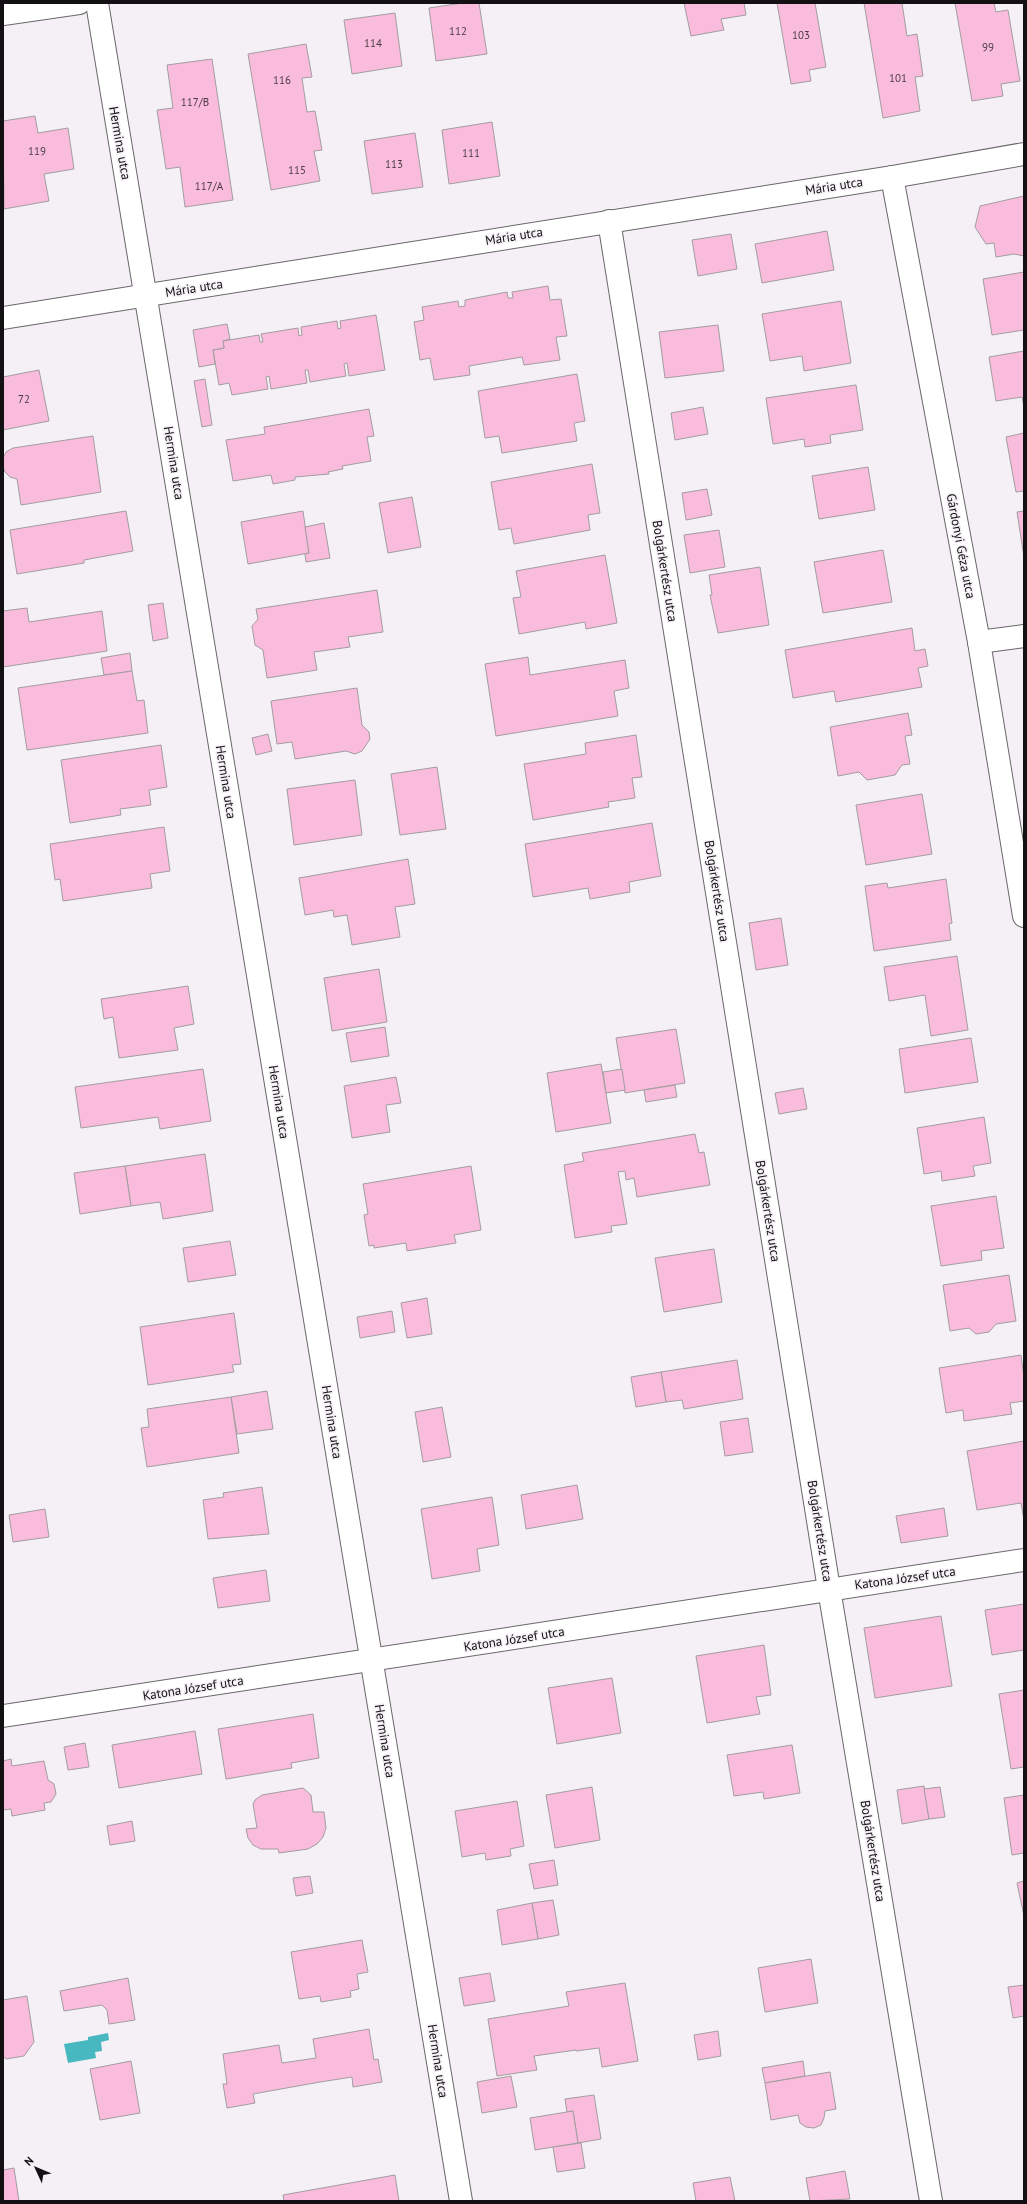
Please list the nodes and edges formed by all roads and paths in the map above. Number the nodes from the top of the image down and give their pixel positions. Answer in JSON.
{"nodes":[{"id":1,"x":79,"y":3,"type":"edge"},
{"id":2,"x":97,"y":3,"type":"edge"},
{"id":3,"x":3,"y":14,"type":"edge"},
{"id":4,"x":1024,"y":154,"type":"edge"},
{"id":5,"x":892,"y":177,"type":"junction"},
{"id":6,"x":608,"y":220,"type":"junction"},
{"id":7,"x":146,"y":296,"type":"junction"},
{"id":8,"x":3,"y":318,"type":"edge"},
{"id":9,"x":1024,"y":636,"type":"edge"},
{"id":10,"x":979,"y":642,"type":"junction"},
{"id":11,"x":1024,"y":916,"type":"edge"},
{"id":12,"x":1024,"y":1560,"type":"edge"},
{"id":13,"x":829,"y":1589,"type":"junction"},
{"id":14,"x":371,"y":1661,"type":"junction"},
{"id":15,"x":3,"y":1716,"type":"edge"},
{"id":16,"x":461,"y":2201,"type":"edge"},
{"id":17,"x":931,"y":2201,"type":"edge"}],
"edges":[{"from":1,"to":3,"type":"street"},
{"from":2,"to":7,"type":"street","name":"Hermina utca"},
{"from":4,"to":5,"type":"street","name":"Mária utca"},
{"from":5,"to":6,"type":"street","name":"Mária utca"},
{"from":5,"to":10,"type":"street","name":"Gárdonyi Géza utca"},
{"from":6,"to":7,"type":"street","name":"Mária utca"},
{"from":6,"to":13,"type":"street","name":"Bolgárkertész utca"},
{"from":7,"to":8,"type":"street","name":"Mária utca"},
{"from":7,"to":14,"type":"street","name":"Hermina utca"},
{"from":9,"to":10,"type":"street"},
{"from":10,"to":11,"type":"street","name":"Gárdonyi Géza utca"},
{"from":12,"to":13,"type":"street","name":"Katona József utca"},
{"from":13,"to":14,"type":"street","name":"Katona József utca"},
{"from":13,"to":17,"type":"street","name":"Bolgárkertész utca"},
{"from":14,"to":15,"type":"street","name":"Katona József utca"},
{"from":14,"to":16,"type":"street","name":"Hermina utca"}]}
